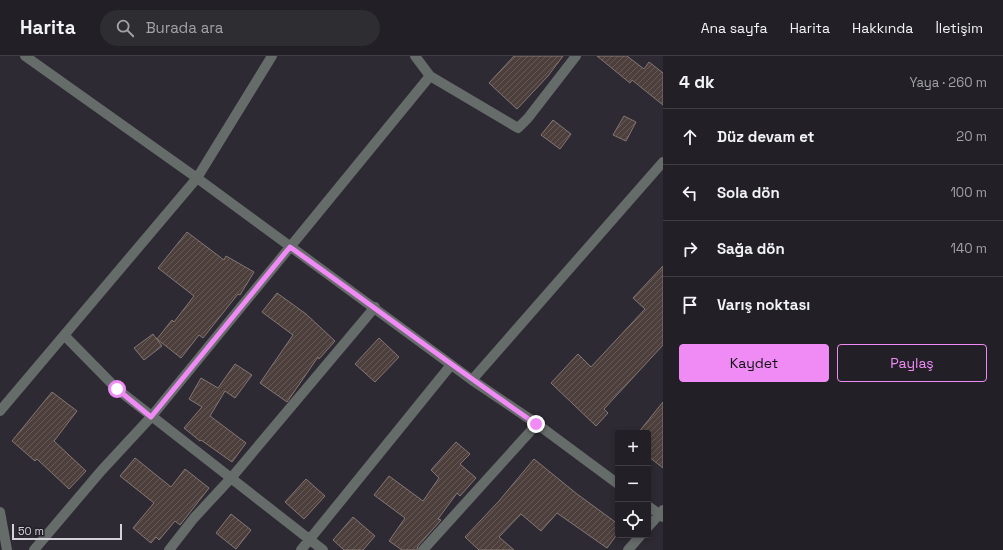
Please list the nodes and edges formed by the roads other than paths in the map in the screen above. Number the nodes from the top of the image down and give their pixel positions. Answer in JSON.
{"nodes":[{"id":1,"x":25,"y":56,"type":"edge"},
{"id":2,"x":272,"y":56,"type":"edge"},
{"id":3,"x":415,"y":56,"type":"edge"},
{"id":4,"x":576,"y":56,"type":"edge"},
{"id":5,"x":430,"y":76,"type":"junction"},
{"id":6,"x":663,"y":162,"type":"edge"},
{"id":7,"x":197,"y":178,"type":"junction"},
{"id":8,"x":290,"y":247,"type":"junction"},
{"id":9,"x":375,"y":307,"type":"junction"},
{"id":10,"x":64,"y":335,"type":"junction"},
{"id":11,"x":451,"y":365,"type":"junction"},
{"id":12,"x":472,"y":380,"type":"junction"},
{"id":13,"x":0,"y":411,"type":"edge"},
{"id":14,"x":151,"y":417,"type":"junction"},
{"id":15,"x":536,"y":424,"type":"junction"},
{"id":16,"x":232,"y":478,"type":"junction"},
{"id":17,"x":615,"y":482,"type":"edge"},
{"id":18,"x":651,"y":508,"type":"edge"},
{"id":19,"x":0,"y":512,"type":"edge"},
{"id":20,"x":662,"y":514,"type":"edge"},
{"id":21,"x":651,"y":524,"type":"edge"},
{"id":22,"x":638,"y":538,"type":"edge"},
{"id":23,"x":310,"y":540,"type":"junction"},
{"id":24,"x":7,"y":550,"type":"edge"},
{"id":25,"x":34,"y":550,"type":"edge"},
{"id":26,"x":169,"y":550,"type":"edge"},
{"id":27,"x":301,"y":550,"type":"edge"},
{"id":28,"x":323,"y":550,"type":"edge"},
{"id":29,"x":424,"y":550,"type":"edge"},
{"id":30,"x":628,"y":550,"type":"edge"}],
"edges":[{"from":1,"to":7,"type":"street"},
{"from":2,"to":7,"type":"street"},
{"from":3,"to":5,"type":"street"},
{"from":4,"to":5,"type":"street"},
{"from":5,"to":8,"type":"street"},
{"from":6,"to":12,"type":"street"},
{"from":7,"to":8,"type":"street"},
{"from":7,"to":10,"type":"street"},
{"from":8,"to":9,"type":"street"},
{"from":8,"to":14,"type":"street"},
{"from":9,"to":11,"type":"street"},
{"from":9,"to":16,"type":"street"},
{"from":10,"to":13,"type":"street"},
{"from":10,"to":14,"type":"street"},
{"from":11,"to":12,"type":"street"},
{"from":11,"to":23,"type":"street"},
{"from":12,"to":15,"type":"street"},
{"from":14,"to":16,"type":"street"},
{"from":14,"to":25,"type":"street"},
{"from":15,"to":17,"type":"street"},
{"from":15,"to":29,"type":"street"},
{"from":16,"to":23,"type":"street"},
{"from":16,"to":26,"type":"street"},
{"from":18,"to":20,"type":"street"},
{"from":19,"to":24,"type":"street"},
{"from":20,"to":21,"type":"street"},
{"from":22,"to":30,"type":"street"},
{"from":23,"to":27,"type":"street"},
{"from":23,"to":28,"type":"street"}]}
